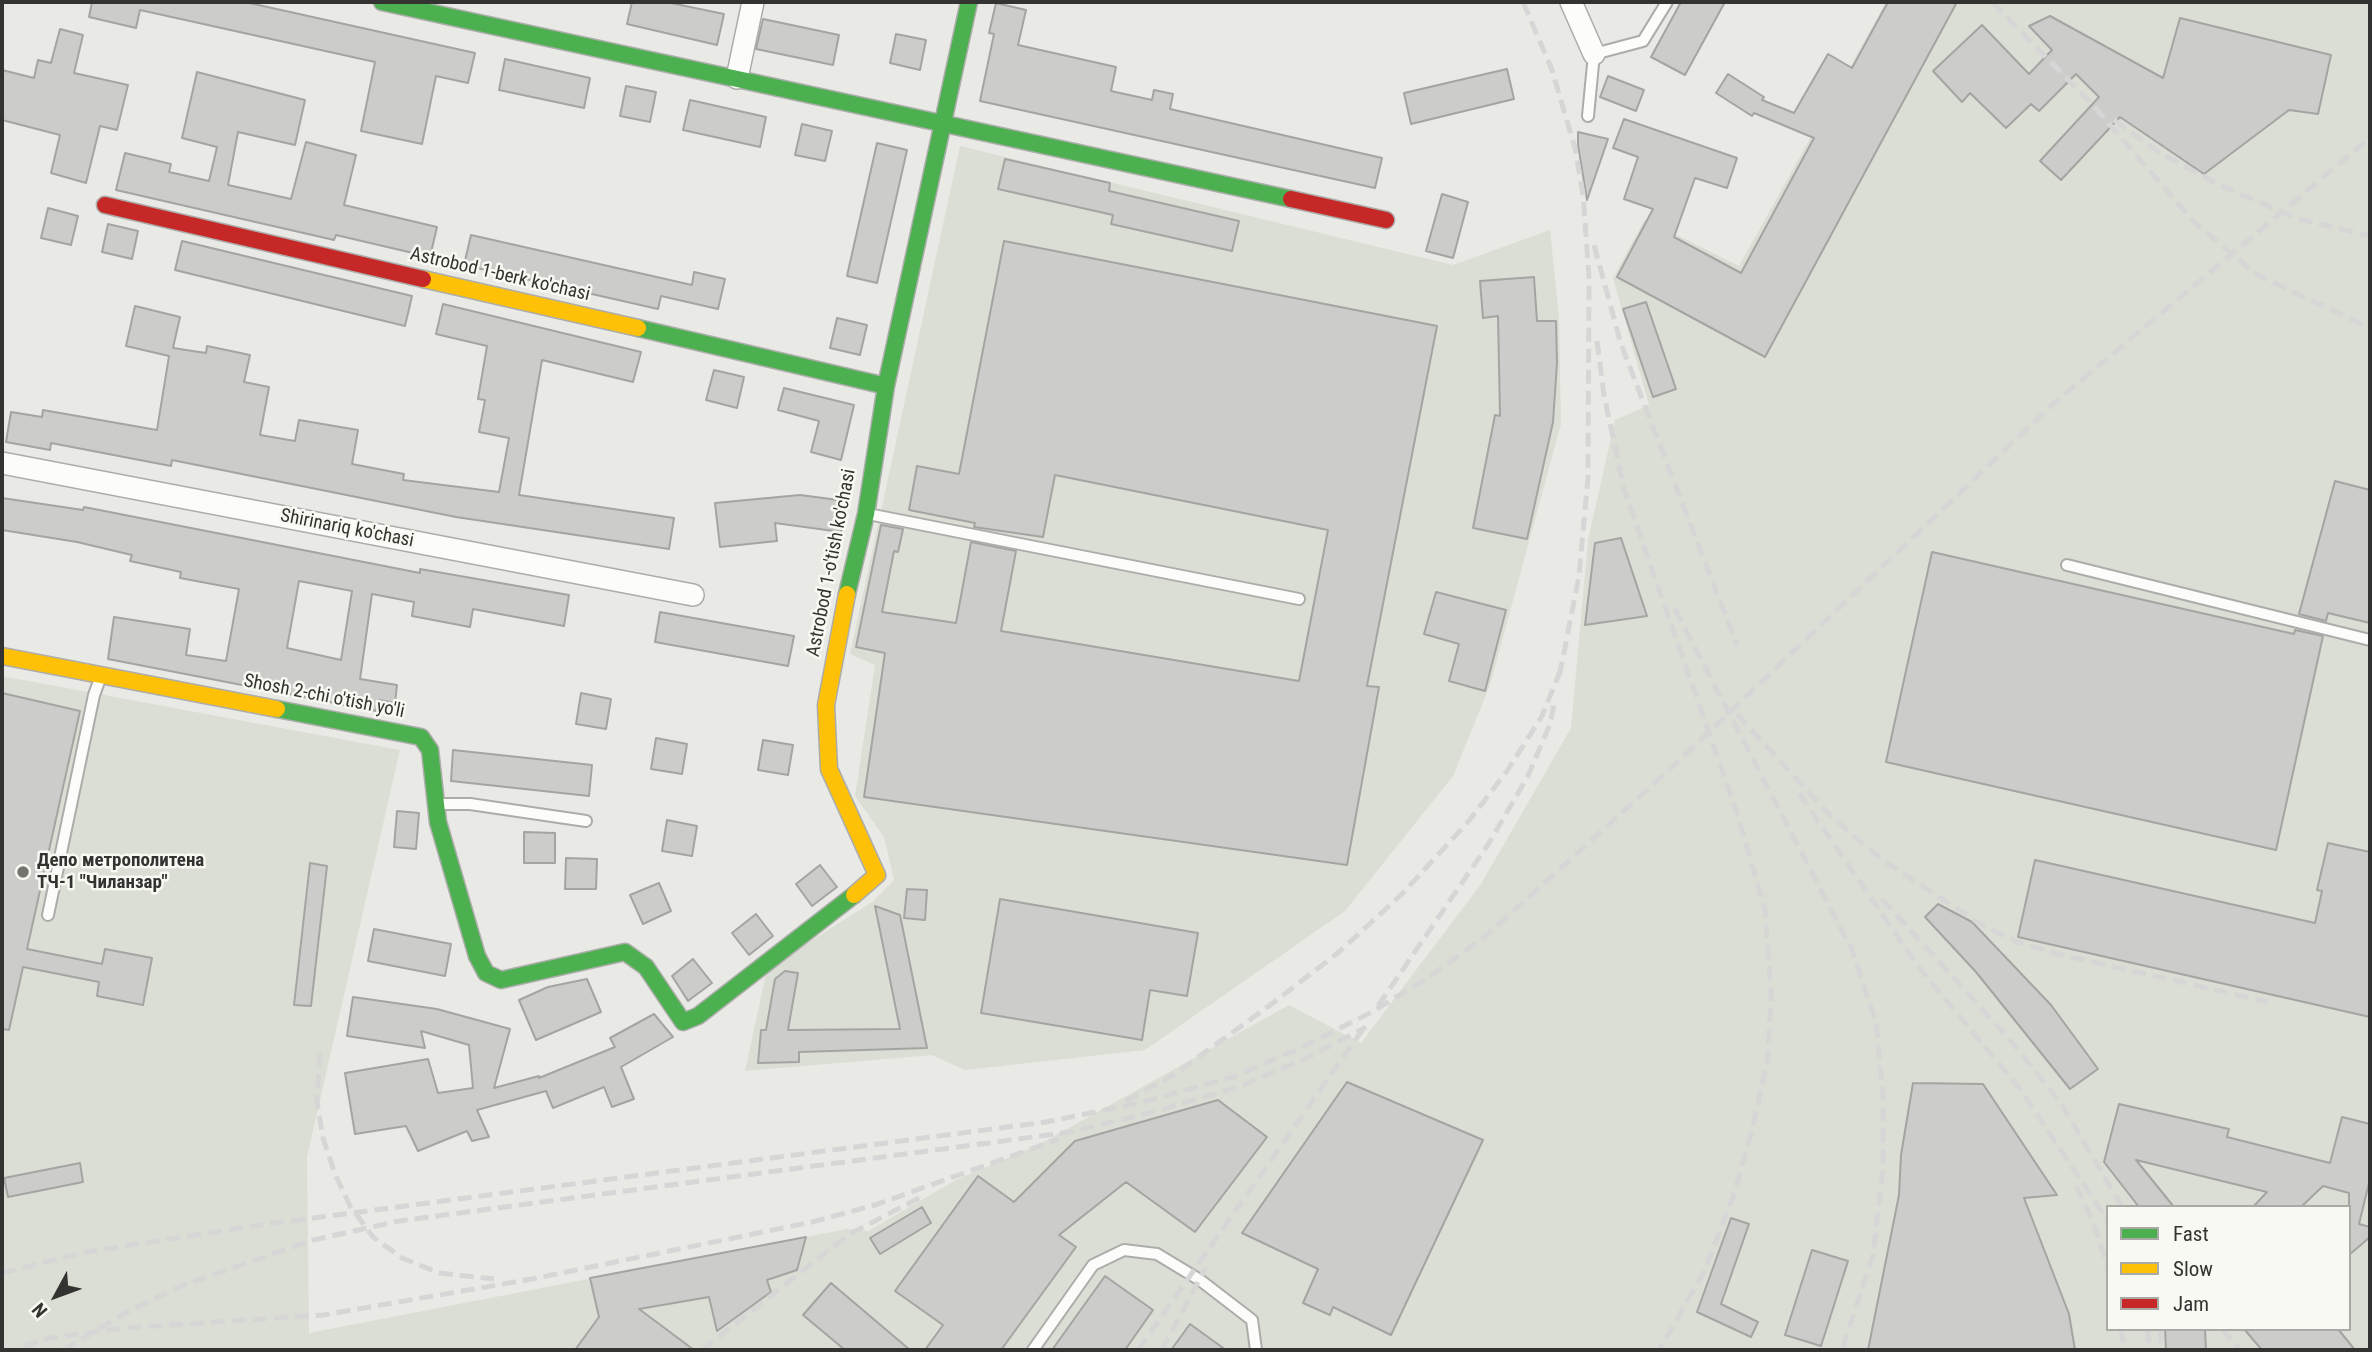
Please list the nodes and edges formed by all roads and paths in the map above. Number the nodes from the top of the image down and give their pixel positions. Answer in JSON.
{"nodes":[{"id":1,"x":382,"y":2,"type":"edge"},
{"id":2,"x":753,"y":2,"type":"edge"},
{"id":3,"x":969,"y":2,"type":"edge"},
{"id":4,"x":1572,"y":2,"type":"edge"},
{"id":5,"x":1667,"y":2,"type":"edge"},
{"id":6,"x":1594,"y":54,"type":"junction"},
{"id":7,"x":737,"y":78,"type":"junction"},
{"id":8,"x":1588,"y":116,"type":"dead end"},
{"id":9,"x":941,"y":123,"type":"junction"},
{"id":10,"x":105,"y":205,"type":"dead end"},
{"id":11,"x":1385,"y":220,"type":"dead end"},
{"id":12,"x":886,"y":386,"type":"junction"},
{"id":13,"x":2,"y":463,"type":"edge"},
{"id":14,"x":866,"y":514,"type":"junction"},
{"id":15,"x":2067,"y":565,"type":"dead end"},
{"id":16,"x":692,"y":595,"type":"dead end"},
{"id":17,"x":1299,"y":599,"type":"dead end"},
{"id":18,"x":2370,"y":640,"type":"edge"},
{"id":19,"x":2,"y":656,"type":"edge"},
{"id":20,"x":101,"y":676,"type":"junction"},
{"id":21,"x":435,"y":804,"type":"junction"},
{"id":22,"x":586,"y":821,"type":"dead end"},
{"id":23,"x":48,"y":915,"type":"dead end"},
{"id":24,"x":674,"y":1015,"type":"joint"},
{"id":25,"x":1033,"y":1350,"type":"edge"},
{"id":26,"x":1256,"y":1350,"type":"edge"}],
"edges":[{"from":1,"to":7,"type":"street"},
{"from":2,"to":7,"type":"street"},
{"from":3,"to":9,"type":"street","name":"Astrobod 1-o'tish ko'chasi"},
{"from":4,"to":6,"type":"street"},
{"from":5,"to":6,"type":"lane"},
{"from":6,"to":8,"type":"lane"},
{"from":7,"to":9,"type":"street"},
{"from":9,"to":11,"type":"street"},
{"from":9,"to":12,"type":"street","name":"Astrobod 1-o'tish ko'chasi"},
{"from":10,"to":12,"type":"street","name":"Astrobod 1-berk ko'chasi"},
{"from":12,"to":14,"type":"street","name":"Astrobod 1-o'tish ko'chasi"},
{"from":13,"to":16,"type":"street","name":"Shirinariq ko'chasi"},
{"from":14,"to":17,"type":"lane"},
{"from":14,"to":24,"type":"street","name":"Astrobod 1-o'tish ko'chasi"},
{"from":15,"to":18,"type":"lane"},
{"from":19,"to":20,"type":"street","name":"Shosh 2-chi o'tish yo'li"},
{"from":20,"to":21,"type":"street","name":"Shosh 2-chi o'tish yo'li"},
{"from":20,"to":23,"type":"lane"},
{"from":21,"to":22,"type":"lane"},
{"from":21,"to":24,"type":"street","name":"Shosh 2-chi o'tish yo'li"},
{"from":25,"to":26,"type":"lane"}]}
